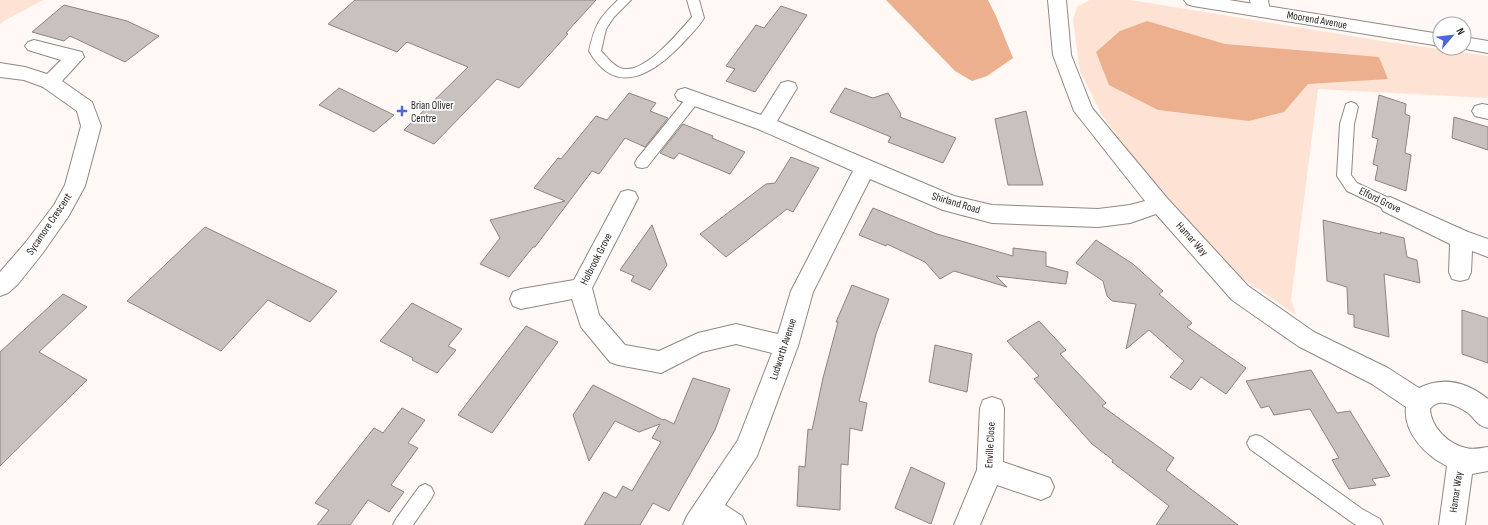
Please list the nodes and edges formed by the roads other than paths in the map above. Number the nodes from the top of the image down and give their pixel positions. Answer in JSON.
{"nodes":[{"id":1,"x":625,"y":0,"type":"edge"},
{"id":2,"x":693,"y":0,"type":"edge"},
{"id":3,"x":1058,"y":0,"type":"edge"},
{"id":4,"x":1193,"y":0,"type":"edge"},
{"id":5,"x":1260,"y":5,"type":"edge"},
{"id":6,"x":1432,"y":38,"type":"edge"},
{"id":7,"x":1472,"y":45,"type":"edge"},
{"id":8,"x":34,"y":46,"type":"dead end"},
{"id":9,"x":1488,"y":47,"type":"edge"},
{"id":10,"x":0,"y":70,"type":"edge"},
{"id":11,"x":50,"y":82,"type":"junction"},
{"id":12,"x":788,"y":88,"type":"dead end"},
{"id":13,"x":690,"y":96,"type":"joint"},
{"id":14,"x":1351,"y":108,"type":"dead end"},
{"id":15,"x":765,"y":124,"type":"junction"},
{"id":16,"x":642,"y":163,"type":"dead end"},
{"id":17,"x":865,"y":168,"type":"junction"},
{"id":18,"x":628,"y":198,"type":"dead end"},
{"id":19,"x":1160,"y":204,"type":"junction"},
{"id":20,"x":1390,"y":205,"type":"joint"},
{"id":21,"x":1461,"y":239,"type":"junction"},
{"id":22,"x":1488,"y":248,"type":"edge"},
{"id":23,"x":1460,"y":272,"type":"dead end"},
{"id":24,"x":0,"y":286,"type":"edge"},
{"id":25,"x":581,"y":288,"type":"junction"},
{"id":26,"x":521,"y":299,"type":"dead end"},
{"id":27,"x":786,"y":346,"type":"junction"},
{"id":28,"x":1419,"y":402,"type":"junction"},
{"id":29,"x":992,"y":408,"type":"dead end"},
{"id":30,"x":1488,"y":416,"type":"edge"},
{"id":31,"x":1256,"y":443,"type":"dead end"},
{"id":32,"x":1461,"y":459,"type":"junction"},
{"id":33,"x":1488,"y":459,"type":"edge"},
{"id":34,"x":990,"y":470,"type":"junction"},
{"id":35,"x":1042,"y":488,"type":"dead end"},
{"id":36,"x":425,"y":493,"type":"dead end"},
{"id":37,"x":702,"y":517,"type":"edge"},
{"id":38,"x":402,"y":525,"type":"edge"},
{"id":39,"x":733,"y":525,"type":"edge"},
{"id":40,"x":967,"y":525,"type":"edge"},
{"id":41,"x":1374,"y":525,"type":"edge"},
{"id":42,"x":1452,"y":525,"type":"edge"}],
"edges":[{"from":1,"to":2,"type":"lane"},
{"from":3,"to":19,"type":"street","name":"Hamar Way"},
{"from":4,"to":5,"type":"street","name":"Moorend Avenue"},
{"from":5,"to":6,"type":"street","name":"Moorend Avenue"},
{"from":7,"to":9,"type":"street"},
{"from":8,"to":11,"type":"street"},
{"from":10,"to":11,"type":"street","name":"Sycamore Crescent"},
{"from":11,"to":24,"type":"street","name":"Sycamore Crescent"},
{"from":12,"to":15,"type":"street"},
{"from":13,"to":15,"type":"street","name":"Shirland Road"},
{"from":13,"to":16,"type":"lane"},
{"from":14,"to":20,"type":"lane","name":"Elford Grove"},
{"from":15,"to":17,"type":"street","name":"Shirland Road"},
{"from":17,"to":19,"type":"street","name":"Shirland Road"},
{"from":17,"to":27,"type":"street","name":"Ludworth Avenue"},
{"from":18,"to":25,"type":"street","name":"Holbrook Grove"},
{"from":19,"to":28,"type":"street","name":"Hamar Way"},
{"from":20,"to":21,"type":"street","name":"Elford Grove"},
{"from":21,"to":22,"type":"street","name":"Elford Grove"},
{"from":21,"to":23,"type":"street"},
{"from":25,"to":26,"type":"street"},
{"from":25,"to":27,"type":"street","name":"Holbrook Grove"},
{"from":27,"to":37,"type":"street","name":"Ludworth Avenue"},
{"from":28,"to":30,"type":"street"},
{"from":28,"to":32,"type":"street"},
{"from":29,"to":34,"type":"street","name":"Enville Close"},
{"from":31,"to":41,"type":"lane"},
{"from":32,"to":33,"type":"street"},
{"from":32,"to":42,"type":"street","name":"Hamar Way"},
{"from":34,"to":35,"type":"street"},
{"from":34,"to":40,"type":"street","name":"Enville Close"},
{"from":36,"to":38,"type":"lane"},
{"from":37,"to":39,"type":"street"}]}
